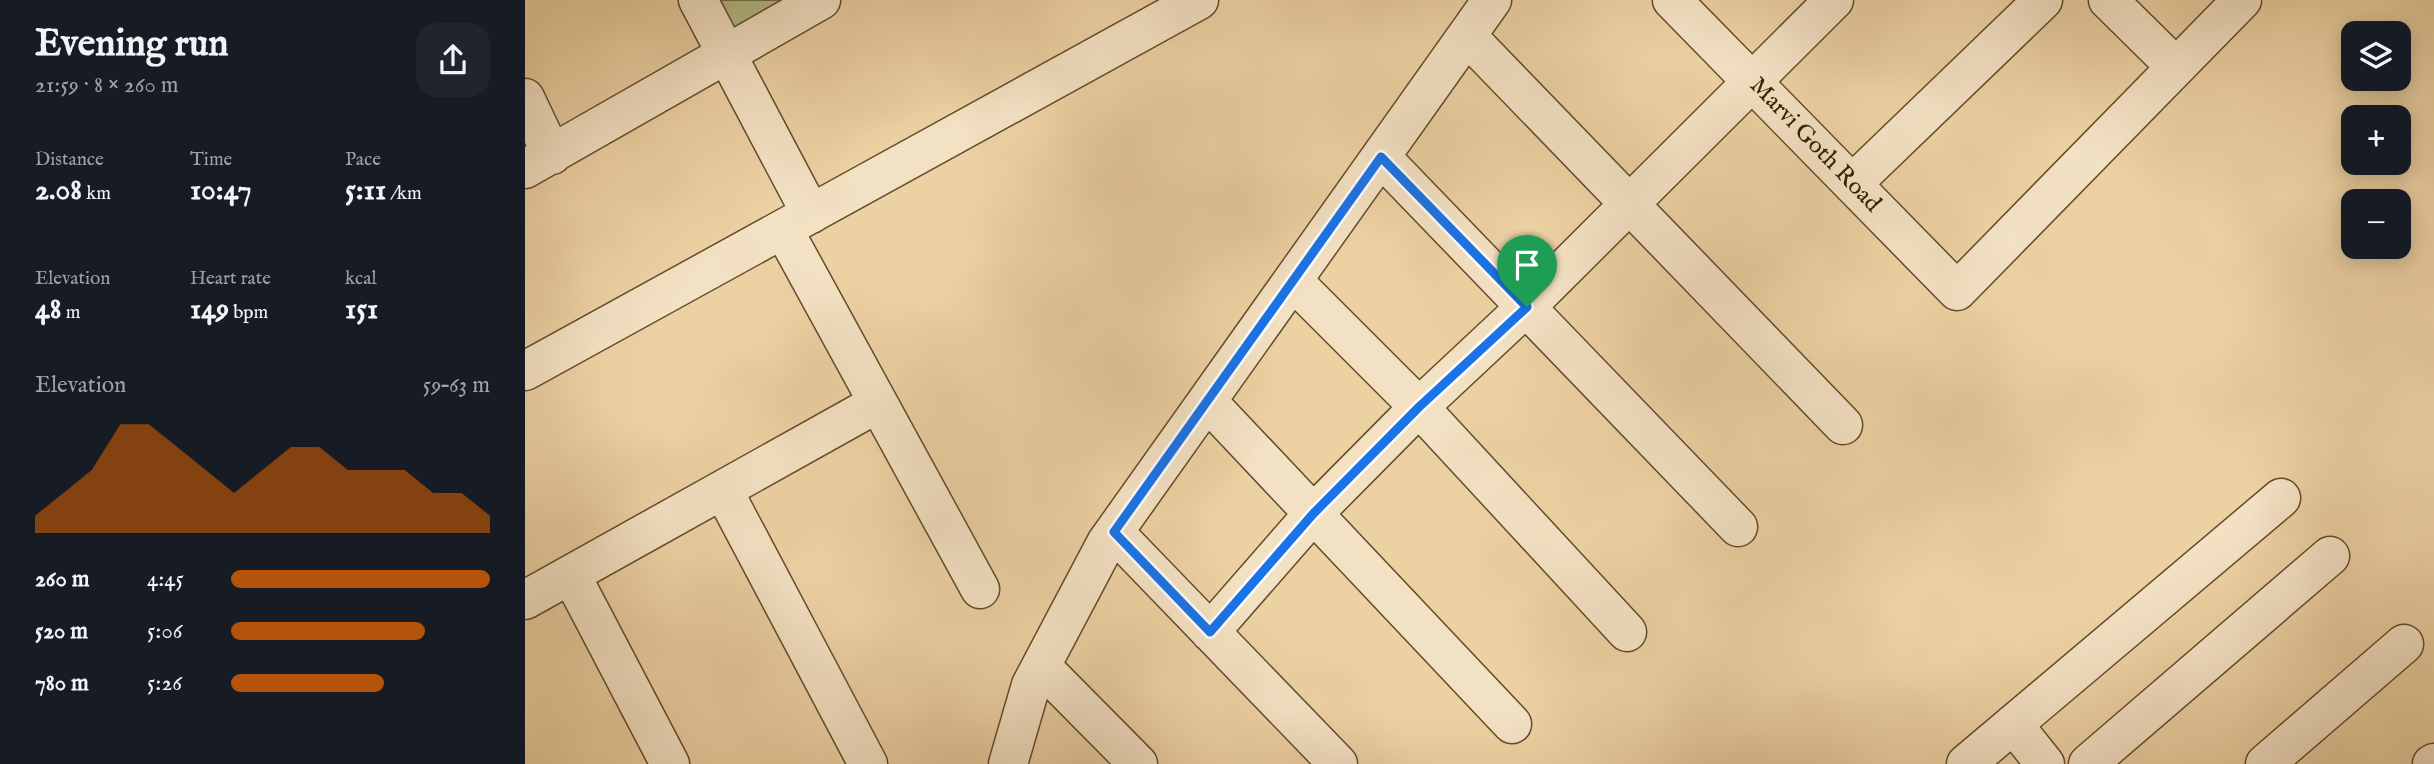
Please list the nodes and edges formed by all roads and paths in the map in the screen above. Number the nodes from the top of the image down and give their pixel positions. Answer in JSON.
{"nodes":[{"id":1,"x":698,"y":0,"type":"edge"},
{"id":2,"x":821,"y":0,"type":"edge"},
{"id":3,"x":1199,"y":0,"type":"edge"},
{"id":4,"x":1492,"y":0,"type":"edge"},
{"id":5,"x":1672,"y":0,"type":"edge"},
{"id":6,"x":1834,"y":0,"type":"edge"},
{"id":7,"x":2043,"y":0,"type":"edge"},
{"id":8,"x":2108,"y":0,"type":"edge"},
{"id":9,"x":2242,"y":0,"type":"edge"},
{"id":10,"x":1467,"y":36,"type":"junction"},
{"id":11,"x":727,"y":56,"type":"junction"},
{"id":12,"x":2176,"y":67,"type":"junction"},
{"id":13,"x":1752,"y":81,"type":"junction"},
{"id":14,"x":525,"y":98,"type":"edge"},
{"id":15,"x":1381,"y":157,"type":"junction"},
{"id":16,"x":539,"y":162,"type":"edge"},
{"id":17,"x":1852,"y":184,"type":"junction"},
{"id":18,"x":1630,"y":204,"type":"junction"},
{"id":19,"x":797,"y":221,"type":"junction"},
{"id":20,"x":1293,"y":281,"type":"junction"},
{"id":21,"x":1527,"y":307,"type":"junction"},
{"id":22,"x":525,"y":371,"type":"edge"},
{"id":23,"x":1207,"y":401,"type":"junction"},
{"id":24,"x":878,"y":403,"type":"junction"},
{"id":25,"x":1419,"y":407,"type":"junction"},
{"id":26,"x":1843,"y":425,"type":"dead end"},
{"id":27,"x":723,"y":490,"type":"junction"},
{"id":28,"x":2281,"y":498,"type":"dead end"},
{"id":29,"x":1313,"y":514,"type":"junction"},
{"id":30,"x":1738,"y":527,"type":"dead end"},
{"id":31,"x":1114,"y":532,"type":"junction"},
{"id":32,"x":2330,"y":556,"type":"dead end"},
{"id":33,"x":571,"y":575,"type":"junction"},
{"id":34,"x":980,"y":589,"type":"dead end"},
{"id":35,"x":525,"y":600,"type":"edge"},
{"id":36,"x":1210,"y":632,"type":"junction"},
{"id":37,"x":1627,"y":632,"type":"dead end"},
{"id":38,"x":2404,"y":644,"type":"dead end"},
{"id":39,"x":1041,"y":666,"type":"junction"},
{"id":40,"x":1512,"y":724,"type":"dead end"},
{"id":41,"x":2013,"y":724,"type":"junction"},
{"id":42,"x":670,"y":764,"type":"edge"},
{"id":43,"x":868,"y":764,"type":"edge"},
{"id":44,"x":1008,"y":764,"type":"edge"},
{"id":45,"x":1137,"y":764,"type":"edge"},
{"id":46,"x":1338,"y":764,"type":"edge"},
{"id":47,"x":1966,"y":764,"type":"edge"},
{"id":48,"x":2045,"y":764,"type":"edge"},
{"id":49,"x":2088,"y":764,"type":"edge"},
{"id":50,"x":2265,"y":764,"type":"edge"}],
"edges":[{"from":1,"to":11,"type":"street"},
{"from":2,"to":11,"type":"street"},
{"from":3,"to":19,"type":"street"},
{"from":4,"to":10,"type":"street"},
{"from":5,"to":13,"type":"street","name":"Marvi Goth Road"},
{"from":6,"to":13,"type":"street"},
{"from":7,"to":17,"type":"street"},
{"from":8,"to":12,"type":"street"},
{"from":9,"to":12,"type":"street"},
{"from":10,"to":15,"type":"street"},
{"from":10,"to":18,"type":"street"},
{"from":11,"to":16,"type":"street"},
{"from":11,"to":19,"type":"street"},
{"from":12,"to":17,"type":"street","name":"Marvi Goth Road"},
{"from":13,"to":17,"type":"street","name":"Marvi Goth Road"},
{"from":13,"to":18,"type":"street"},
{"from":14,"to":16,"type":"street"},
{"from":15,"to":20,"type":"street"},
{"from":15,"to":21,"type":"street"},
{"from":18,"to":21,"type":"street"},
{"from":18,"to":26,"type":"street"},
{"from":19,"to":22,"type":"street"},
{"from":19,"to":24,"type":"street"},
{"from":20,"to":23,"type":"street"},
{"from":20,"to":25,"type":"street"},
{"from":21,"to":25,"type":"street"},
{"from":21,"to":30,"type":"street"},
{"from":23,"to":29,"type":"street"},
{"from":23,"to":31,"type":"street"},
{"from":24,"to":27,"type":"street"},
{"from":24,"to":34,"type":"street"},
{"from":25,"to":29,"type":"street"},
{"from":25,"to":37,"type":"street"},
{"from":27,"to":33,"type":"street"},
{"from":27,"to":43,"type":"street"},
{"from":28,"to":41,"type":"street"},
{"from":29,"to":36,"type":"street"},
{"from":29,"to":40,"type":"street"},
{"from":31,"to":36,"type":"street"},
{"from":31,"to":39,"type":"street"},
{"from":32,"to":49,"type":"street"},
{"from":33,"to":35,"type":"street"},
{"from":33,"to":42,"type":"street"},
{"from":36,"to":46,"type":"street"},
{"from":38,"to":50,"type":"street"},
{"from":39,"to":44,"type":"street"},
{"from":39,"to":45,"type":"street"},
{"from":41,"to":47,"type":"street"},
{"from":41,"to":48,"type":"street"}]}
